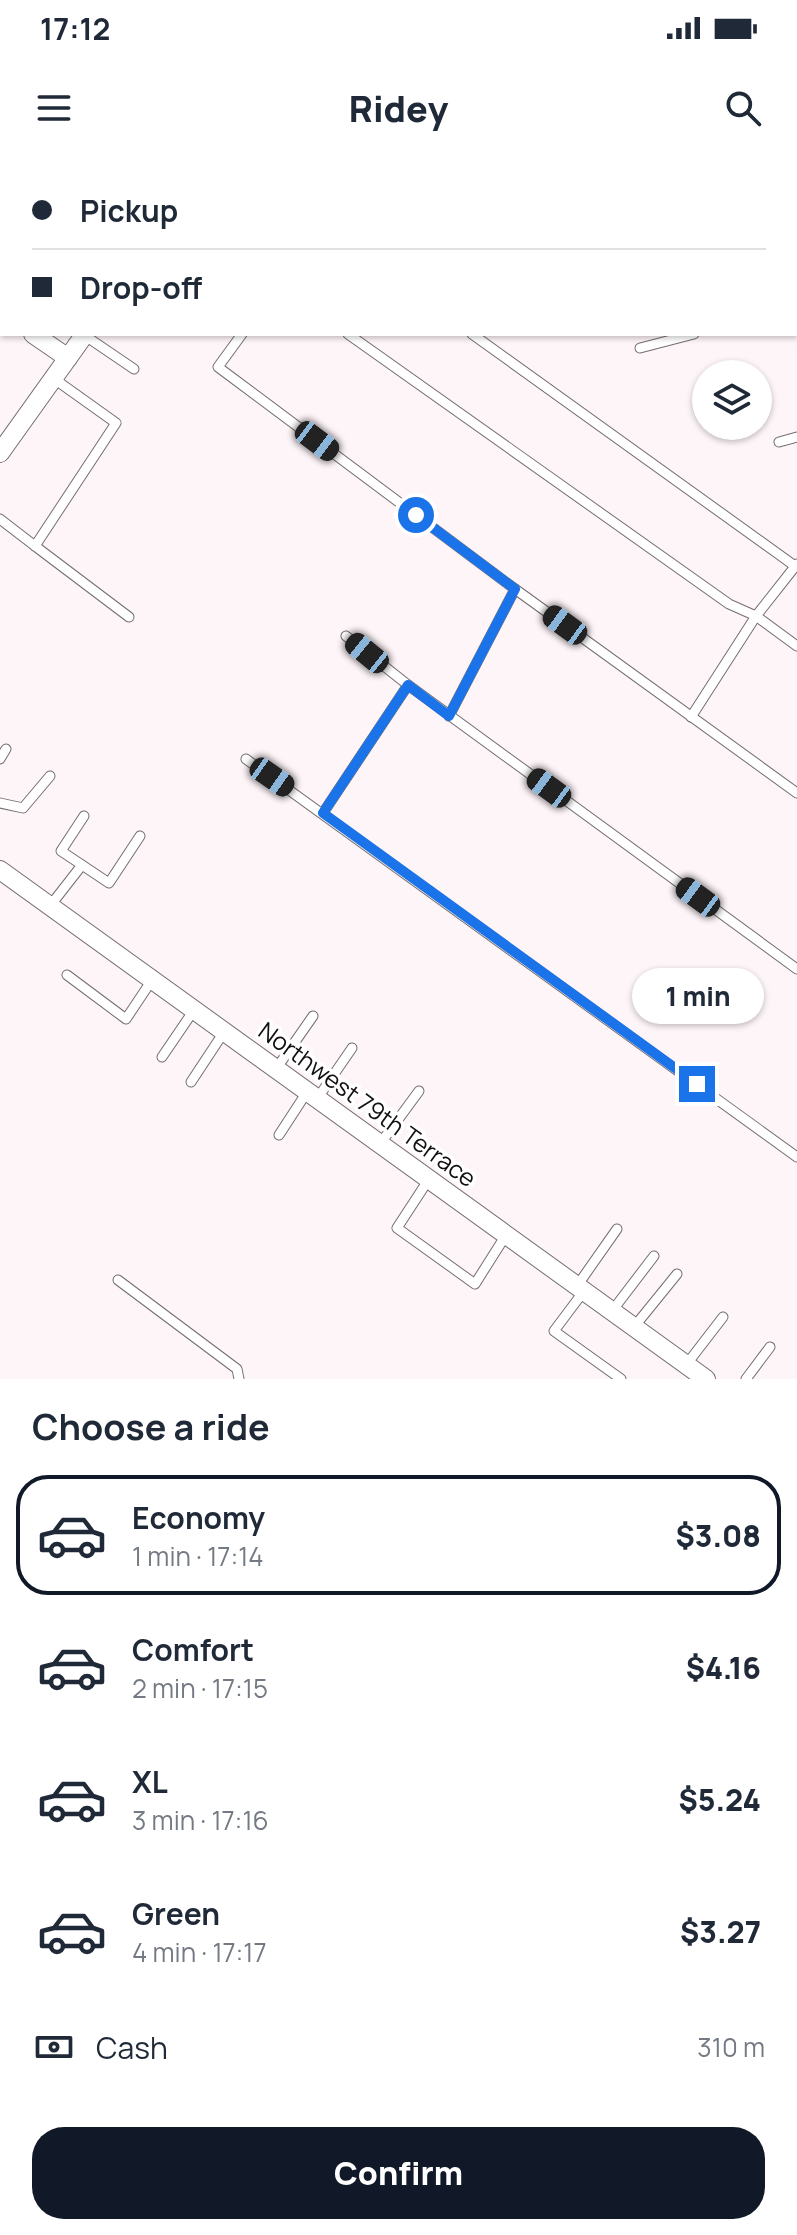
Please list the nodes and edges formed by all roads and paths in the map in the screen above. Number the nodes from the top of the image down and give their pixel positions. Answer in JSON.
{"nodes":[{"id":1,"x":36,"y":336,"type":"edge"},
{"id":2,"x":84,"y":336,"type":"edge"},
{"id":3,"x":86,"y":336,"type":"edge"},
{"id":4,"x":241,"y":336,"type":"edge"},
{"id":5,"x":351,"y":336,"type":"edge"},
{"id":6,"x":475,"y":336,"type":"edge"},
{"id":7,"x":686,"y":336,"type":"edge"},
{"id":8,"x":640,"y":348,"type":"dead end"},
{"id":9,"x":68,"y":358,"type":"junction"},
{"id":10,"x":134,"y":369,"type":"dead end"},
{"id":11,"x":53,"y":378,"type":"junction"},
{"id":12,"x":797,"y":437,"type":"edge"},
{"id":13,"x":779,"y":442,"type":"dead end"},
{"id":14,"x":0,"y":453,"type":"edge"},
{"id":15,"x":0,"y":519,"type":"edge"},
{"id":16,"x":35,"y":546,"type":"junction"},
{"id":17,"x":796,"y":565,"type":"edge"},
{"id":18,"x":515,"y":589,"type":"junction"},
{"id":19,"x":756,"y":616,"type":"junction"},
{"id":20,"x":129,"y":617,"type":"dead end"},
{"id":21,"x":346,"y":636,"type":"dead end"},
{"id":22,"x":797,"y":646,"type":"edge"},
{"id":23,"x":408,"y":685,"type":"junction"},
{"id":24,"x":449,"y":716,"type":"junction"},
{"id":25,"x":691,"y":717,"type":"junction"},
{"id":26,"x":6,"y":749,"type":"dead end"},
{"id":27,"x":0,"y":759,"type":"edge"},
{"id":28,"x":246,"y":759,"type":"dead end"},
{"id":29,"x":50,"y":776,"type":"dead end"},
{"id":30,"x":797,"y":793,"type":"edge"},
{"id":31,"x":0,"y":803,"type":"edge"},
{"id":32,"x":323,"y":813,"type":"junction"},
{"id":33,"x":84,"y":816,"type":"dead end"},
{"id":34,"x":140,"y":836,"type":"dead end"},
{"id":35,"x":82,"y":865,"type":"junction"},
{"id":36,"x":0,"y":870,"type":"edge"},
{"id":37,"x":50,"y":906,"type":"junction"},
{"id":38,"x":797,"y":969,"type":"edge"},
{"id":39,"x":67,"y":975,"type":"dead end"},
{"id":40,"x":152,"y":980,"type":"junction"},
{"id":41,"x":194,"y":1010,"type":"junction"},
{"id":42,"x":313,"y":1016,"type":"dead end"},
{"id":43,"x":224,"y":1032,"type":"junction"},
{"id":44,"x":352,"y":1048,"type":"dead end"},
{"id":45,"x":162,"y":1057,"type":"dead end"},
{"id":46,"x":276,"y":1069,"type":"junction"},
{"id":47,"x":191,"y":1082,"type":"dead end"},
{"id":48,"x":419,"y":1091,"type":"dead end"},
{"id":49,"x":312,"y":1095,"type":"junction"},
{"id":50,"x":279,"y":1135,"type":"dead end"},
{"id":51,"x":380,"y":1144,"type":"junction"},
{"id":52,"x":797,"y":1157,"type":"edge"},
{"id":53,"x":429,"y":1179,"type":"junction"},
{"id":54,"x":617,"y":1229,"type":"dead end"},
{"id":55,"x":506,"y":1235,"type":"junction"},
{"id":56,"x":654,"y":1256,"type":"dead end"},
{"id":57,"x":677,"y":1274,"type":"dead end"},
{"id":58,"x":118,"y":1280,"type":"dead end"},
{"id":59,"x":580,"y":1289,"type":"junction"},
{"id":60,"x":612,"y":1311,"type":"junction"},
{"id":61,"x":723,"y":1317,"type":"dead end"},
{"id":62,"x":634,"y":1327,"type":"junction"},
{"id":63,"x":770,"y":1347,"type":"dead end"},
{"id":64,"x":686,"y":1365,"type":"junction"},
{"id":65,"x":239,"y":1379,"type":"edge"},
{"id":66,"x":621,"y":1379,"type":"edge"},
{"id":67,"x":706,"y":1379,"type":"edge"},
{"id":68,"x":746,"y":1379,"type":"edge"}],
"edges":[{"from":1,"to":9,"type":"street"},
{"from":2,"to":9,"type":"street"},
{"from":3,"to":10,"type":"lane"},
{"from":4,"to":18,"type":"lane"},
{"from":5,"to":19,"type":"lane"},
{"from":6,"to":17,"type":"lane"},
{"from":7,"to":8,"type":"lane"},
{"from":9,"to":11,"type":"street"},
{"from":11,"to":14,"type":"street"},
{"from":11,"to":16,"type":"lane"},
{"from":12,"to":13,"type":"lane"},
{"from":15,"to":16,"type":"lane"},
{"from":16,"to":20,"type":"lane"},
{"from":17,"to":19,"type":"lane"},
{"from":18,"to":24,"type":"lane"},
{"from":18,"to":25,"type":"lane"},
{"from":19,"to":22,"type":"lane"},
{"from":19,"to":25,"type":"lane"},
{"from":21,"to":23,"type":"lane"},
{"from":23,"to":24,"type":"lane"},
{"from":23,"to":32,"type":"lane"},
{"from":24,"to":38,"type":"lane"},
{"from":25,"to":30,"type":"lane"},
{"from":26,"to":27,"type":"lane"},
{"from":28,"to":32,"type":"lane"},
{"from":29,"to":31,"type":"lane"},
{"from":32,"to":52,"type":"lane"},
{"from":33,"to":35,"type":"lane"},
{"from":34,"to":35,"type":"lane"},
{"from":35,"to":37,"type":"lane"},
{"from":36,"to":37,"type":"street","name":"Northwest 79th Terrace"},
{"from":37,"to":40,"type":"street","name":"Northwest 79th Terrace"},
{"from":39,"to":40,"type":"lane"},
{"from":40,"to":41,"type":"street","name":"Northwest 79th Terrace"},
{"from":41,"to":43,"type":"street","name":"Northwest 79th Terrace"},
{"from":41,"to":45,"type":"lane"},
{"from":42,"to":46,"type":"lane"},
{"from":43,"to":46,"type":"street","name":"Northwest 79th Terrace"},
{"from":43,"to":47,"type":"lane"},
{"from":44,"to":49,"type":"lane"},
{"from":46,"to":49,"type":"street","name":"Northwest 79th Terrace"},
{"from":48,"to":51,"type":"lane"},
{"from":49,"to":50,"type":"lane"},
{"from":49,"to":51,"type":"street","name":"Northwest 79th Terrace"},
{"from":51,"to":53,"type":"street","name":"Northwest 79th Terrace"},
{"from":53,"to":55,"type":"street","name":"Northwest 79th Terrace"},
{"from":53,"to":55,"type":"lane"},
{"from":54,"to":59,"type":"lane"},
{"from":55,"to":59,"type":"street","name":"Northwest 79th Terrace"},
{"from":56,"to":60,"type":"lane"},
{"from":57,"to":62,"type":"lane"},
{"from":58,"to":65,"type":"lane"},
{"from":59,"to":60,"type":"street","name":"Northwest 79th Terrace"},
{"from":59,"to":66,"type":"lane"},
{"from":60,"to":62,"type":"street","name":"Northwest 79th Terrace"},
{"from":61,"to":64,"type":"lane"},
{"from":62,"to":64,"type":"street","name":"Northwest 79th Terrace"},
{"from":63,"to":68,"type":"lane"},
{"from":64,"to":67,"type":"street","name":"Northwest 79th Terrace"}]}
